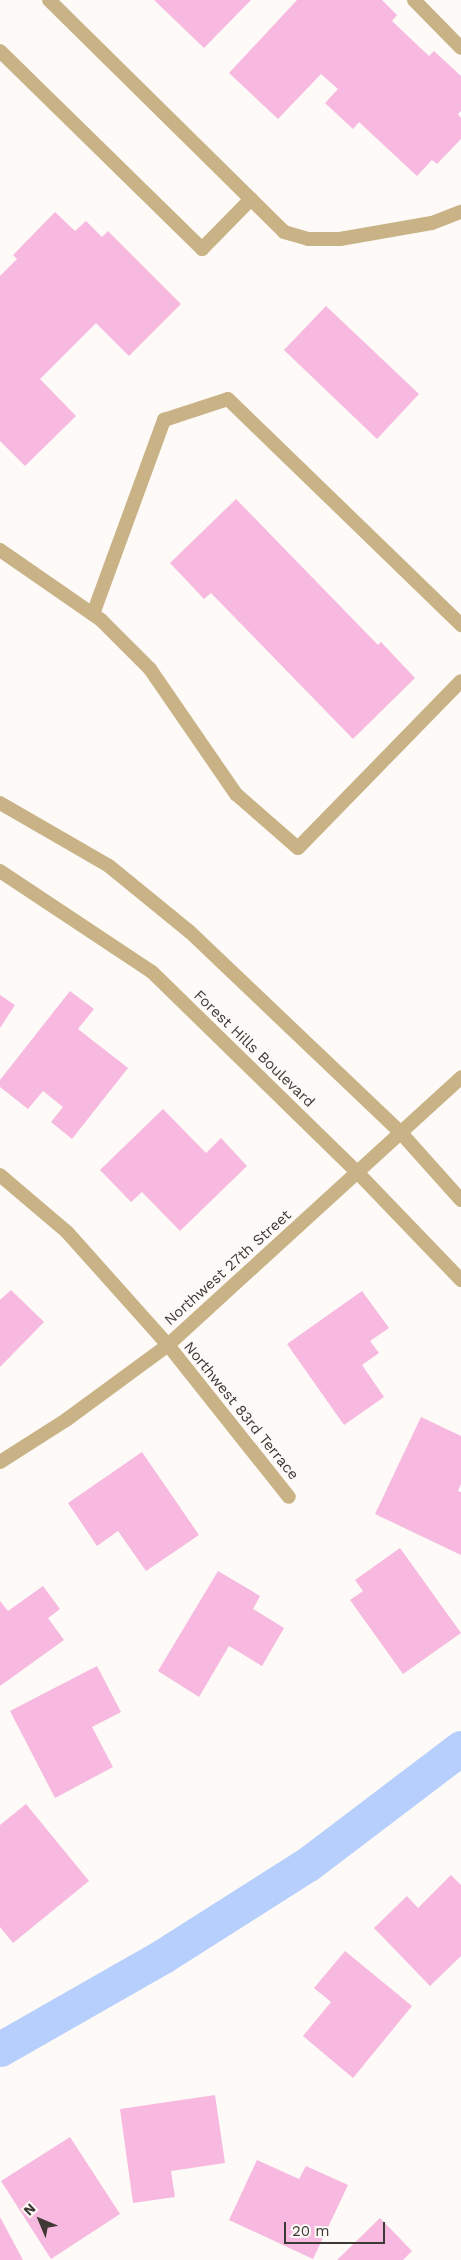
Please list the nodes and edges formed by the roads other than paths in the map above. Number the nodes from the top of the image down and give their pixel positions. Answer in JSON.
{"nodes":[{"id":1,"x":49,"y":0,"type":"edge"},
{"id":2,"x":414,"y":0,"type":"edge"},
{"id":3,"x":461,"y":48,"type":"edge"},
{"id":4,"x":0,"y":51,"type":"edge"},
{"id":5,"x":251,"y":199,"type":"junction"},
{"id":6,"x":461,"y":212,"type":"edge"},
{"id":7,"x":0,"y":550,"type":"edge"},
{"id":8,"x":93,"y":614,"type":"junction"},
{"id":9,"x":461,"y":625,"type":"edge"},
{"id":10,"x":461,"y":681,"type":"edge"},
{"id":11,"x":0,"y":803,"type":"edge"},
{"id":12,"x":0,"y":871,"type":"edge"},
{"id":13,"x":461,"y":1077,"type":"edge"},
{"id":14,"x":401,"y":1133,"type":"junction"},
{"id":15,"x":358,"y":1173,"type":"junction"},
{"id":16,"x":0,"y":1175,"type":"edge"},
{"id":17,"x":461,"y":1200,"type":"edge"},
{"id":18,"x":461,"y":1280,"type":"edge"},
{"id":19,"x":168,"y":1345,"type":"junction"},
{"id":20,"x":0,"y":1462,"type":"edge"},
{"id":21,"x":289,"y":1496,"type":"dead end"}],
"edges":[{"from":1,"to":5,"type":"street"},
{"from":2,"to":3,"type":"street"},
{"from":4,"to":5,"type":"street"},
{"from":5,"to":6,"type":"street"},
{"from":7,"to":8,"type":"street"},
{"from":8,"to":9,"type":"street"},
{"from":8,"to":10,"type":"street"},
{"from":11,"to":14,"type":"street"},
{"from":12,"to":15,"type":"street","name":"Forest Hills Boulevard"},
{"from":13,"to":14,"type":"street","name":"Northwest 27th Street"},
{"from":14,"to":15,"type":"street","name":"Northwest 27th Street"},
{"from":14,"to":17,"type":"street"},
{"from":15,"to":18,"type":"street","name":"Forest Hills Boulevard"},
{"from":15,"to":19,"type":"street","name":"Northwest 27th Street"},
{"from":16,"to":19,"type":"street","name":"Northwest 83rd Terrace"},
{"from":19,"to":20,"type":"street","name":"Northwest 27th Street"},
{"from":19,"to":21,"type":"street","name":"Northwest 83rd Terrace"}]}
